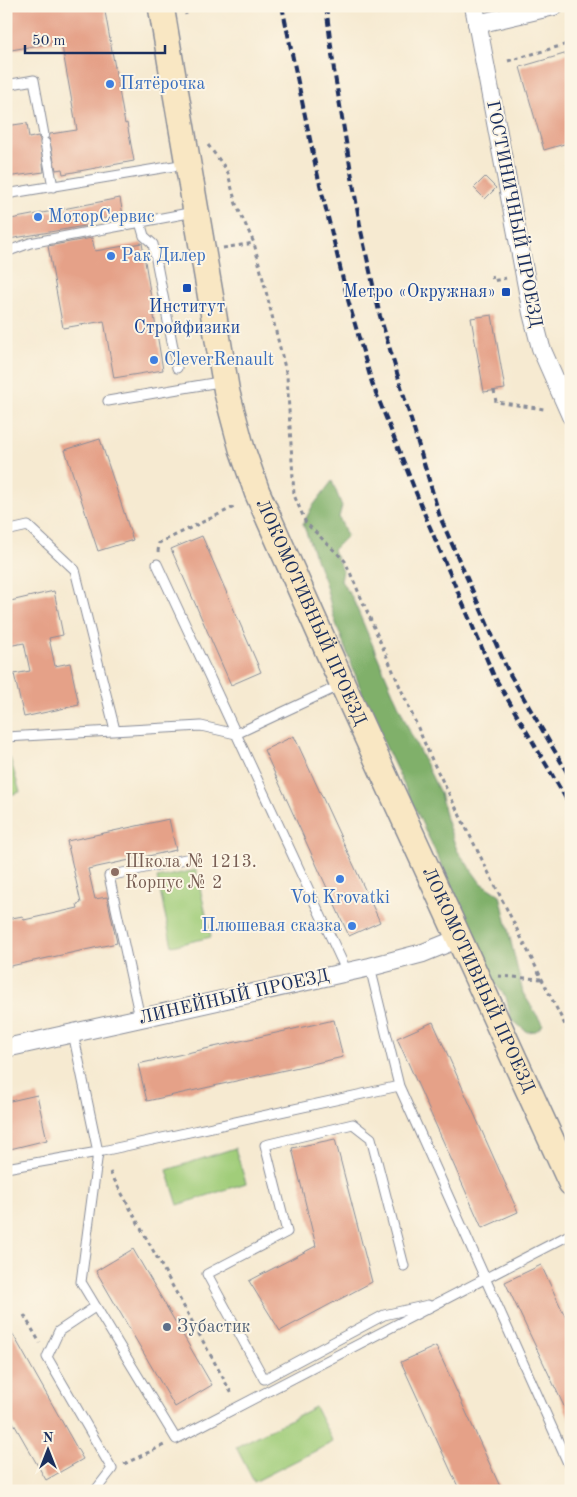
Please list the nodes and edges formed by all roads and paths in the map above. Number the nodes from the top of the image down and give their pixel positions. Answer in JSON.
{"nodes":[{"id":1,"x":161,"y":6,"type":"edge"},
{"id":2,"x":185,"y":6,"type":"edge"},
{"id":3,"x":474,"y":6,"type":"edge"},
{"id":4,"x":554,"y":6,"type":"edge"},
{"id":5,"x":187,"y":16,"type":"dead end"},
{"id":6,"x":477,"y":24,"type":"junction"},
{"id":7,"x":571,"y":43,"type":"edge"},
{"id":8,"x":508,"y":60,"type":"dead end"},
{"id":9,"x":6,"y":85,"type":"edge"},
{"id":10,"x":202,"y":138,"type":"dead end"},
{"id":11,"x":187,"y":164,"type":"junction"},
{"id":12,"x":53,"y":187,"type":"junction"},
{"id":13,"x":6,"y":194,"type":"edge"},
{"id":14,"x":195,"y":212,"type":"junction"},
{"id":15,"x":140,"y":222,"type":"junction"},
{"id":16,"x":254,"y":243,"type":"junction"},
{"id":17,"x":221,"y":248,"type":"dead end"},
{"id":18,"x":6,"y":252,"type":"edge"},
{"id":19,"x":492,"y":275,"type":"dead end"},
{"id":20,"x":506,"y":278,"type":"dead end"},
{"id":21,"x":177,"y":368,"type":"dead end"},
{"id":22,"x":225,"y":380,"type":"junction"},
{"id":23,"x":494,"y":390,"type":"dead end"},
{"id":24,"x":108,"y":401,"type":"dead end"},
{"id":25,"x":544,"y":409,"type":"dead end"},
{"id":26,"x":571,"y":416,"type":"edge"},
{"id":27,"x":234,"y":507,"type":"dead end"},
{"id":28,"x":6,"y":532,"type":"edge"},
{"id":29,"x":157,"y":564,"type":"joint"},
{"id":30,"x":343,"y":685,"type":"junction"},
{"id":31,"x":115,"y":730,"type":"junction"},
{"id":32,"x":7,"y":734,"type":"edge"},
{"id":33,"x":236,"y":734,"type":"junction"},
{"id":34,"x":190,"y":858,"type":"dead end"},
{"id":35,"x":460,"y":938,"type":"junction"},
{"id":36,"x":370,"y":967,"type":"junction"},
{"id":37,"x":347,"y":972,"type":"junction"},
{"id":38,"x":496,"y":976,"type":"dead end"},
{"id":39,"x":541,"y":979,"type":"junction"},
{"id":40,"x":140,"y":1018,"type":"junction"},
{"id":41,"x":73,"y":1033,"type":"junction"},
{"id":42,"x":571,"y":1036,"type":"edge"},
{"id":43,"x":6,"y":1048,"type":"edge"},
{"id":44,"x":399,"y":1086,"type":"junction"},
{"id":45,"x":98,"y":1152,"type":"junction"},
{"id":46,"x":6,"y":1168,"type":"edge"},
{"id":47,"x":571,"y":1183,"type":"edge"},
{"id":48,"x":571,"y":1234,"type":"edge"},
{"id":49,"x":404,"y":1266,"type":"dead end"},
{"id":50,"x":486,"y":1280,"type":"junction"},
{"id":51,"x":443,"y":1302,"type":"junction"},
{"id":52,"x":96,"y":1307,"type":"junction"},
{"id":53,"x":24,"y":1315,"type":"dead end"},
{"id":54,"x":47,"y":1356,"type":"junction"},
{"id":55,"x":238,"y":1406,"type":"junction"},
{"id":56,"x":176,"y":1439,"type":"junction"},
{"id":57,"x":112,"y":1469,"type":"junction"},
{"id":58,"x":571,"y":1470,"type":"edge"},
{"id":59,"x":95,"y":1491,"type":"edge"}],
"edges":[{"from":1,"to":11,"type":"street","name":"ЛОКОМОТИВНЫЙ ПРОЕЗД"},
{"from":2,"to":5,"type":"path"},
{"from":3,"to":6,"type":"street","name":"ГОСТИНИЧНЫЙ ПРОЕЗД"},
{"from":4,"to":6,"type":"street"},
{"from":6,"to":26,"type":"street","name":"ГОСТИНИЧНЫЙ ПРОЕЗД"},
{"from":7,"to":8,"type":"path"},
{"from":9,"to":12,"type":"lane"},
{"from":10,"to":16,"type":"path"},
{"from":11,"to":12,"type":"lane"},
{"from":11,"to":14,"type":"street","name":"ЛОКОМОТИВНЫЙ ПРОЕЗД"},
{"from":12,"to":13,"type":"lane"},
{"from":14,"to":15,"type":"lane"},
{"from":14,"to":22,"type":"street","name":"ЛОКОМОТИВНЫЙ ПРОЕЗД"},
{"from":15,"to":18,"type":"lane"},
{"from":15,"to":21,"type":"lane"},
{"from":16,"to":17,"type":"path"},
{"from":16,"to":39,"type":"path"},
{"from":19,"to":20,"type":"path"},
{"from":22,"to":24,"type":"lane"},
{"from":22,"to":30,"type":"street","name":"ЛОКОМОТИВНЫЙ ПРОЕЗД"},
{"from":23,"to":25,"type":"path"},
{"from":27,"to":29,"type":"path"},
{"from":28,"to":31,"type":"lane"},
{"from":29,"to":33,"type":"lane"},
{"from":30,"to":33,"type":"lane"},
{"from":30,"to":35,"type":"street","name":"ЛОКОМОТИВНЫЙ ПРОЕЗД"},
{"from":31,"to":32,"type":"lane"},
{"from":31,"to":33,"type":"lane"},
{"from":33,"to":37,"type":"lane"},
{"from":34,"to":40,"type":"lane"},
{"from":35,"to":36,"type":"street","name":"ЛИНЕЙНЫЙ ПРОЕЗД"},
{"from":35,"to":47,"type":"street","name":"ЛОКОМОТИВНЫЙ ПРОЕЗД"},
{"from":36,"to":37,"type":"street","name":"ЛИНЕЙНЫЙ ПРОЕЗД"},
{"from":36,"to":44,"type":"lane"},
{"from":37,"to":40,"type":"street","name":"ЛИНЕЙНЫЙ ПРОЕЗД"},
{"from":38,"to":39,"type":"path"},
{"from":39,"to":42,"type":"path"},
{"from":40,"to":41,"type":"street","name":"ЛИНЕЙНЫЙ ПРОЕЗД"},
{"from":41,"to":43,"type":"street","name":"ЛИНЕЙНЫЙ ПРОЕЗД"},
{"from":41,"to":45,"type":"lane"},
{"from":44,"to":45,"type":"lane"},
{"from":44,"to":50,"type":"lane"},
{"from":45,"to":46,"type":"lane"},
{"from":45,"to":52,"type":"lane"},
{"from":45,"to":55,"type":"path"},
{"from":48,"to":50,"type":"lane"},
{"from":49,"to":51,"type":"lane"},
{"from":50,"to":51,"type":"lane"},
{"from":50,"to":58,"type":"lane"},
{"from":51,"to":55,"type":"lane"},
{"from":52,"to":54,"type":"lane"},
{"from":52,"to":56,"type":"lane"},
{"from":53,"to":54,"type":"path"},
{"from":54,"to":57,"type":"lane"},
{"from":55,"to":56,"type":"lane"},
{"from":56,"to":57,"type":"path"},
{"from":57,"to":59,"type":"lane"}]}
